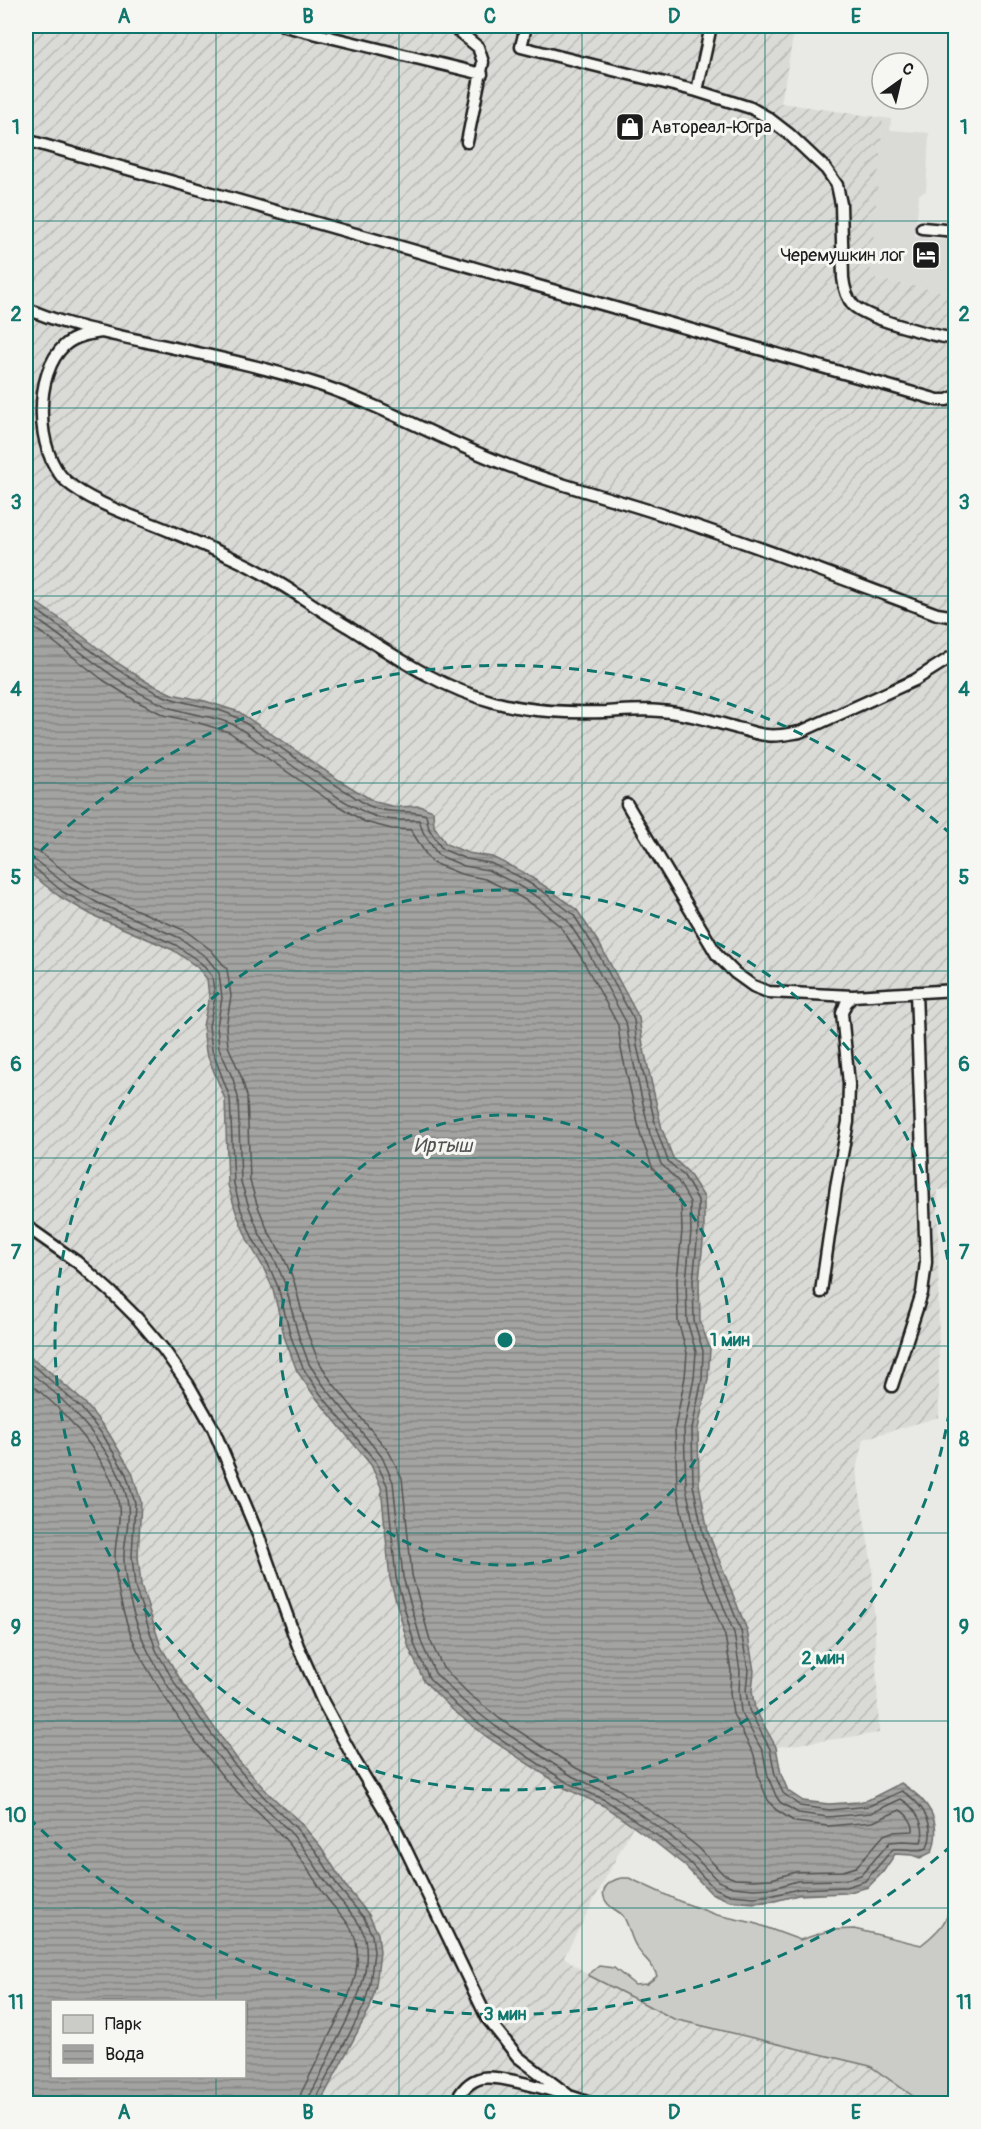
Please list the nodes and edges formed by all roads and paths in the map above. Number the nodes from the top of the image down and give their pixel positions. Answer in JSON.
{"nodes":[{"id":1,"x":284,"y":26,"type":"edge"},
{"id":2,"x":452,"y":26,"type":"edge"},
{"id":3,"x":526,"y":26,"type":"edge"},
{"id":4,"x":711,"y":26,"type":"edge"},
{"id":5,"x":482,"y":74,"type":"junction"},
{"id":6,"x":697,"y":91,"type":"junction"},
{"id":7,"x":26,"y":140,"type":"edge"},
{"id":8,"x":467,"y":142,"type":"dead end"},
{"id":9,"x":922,"y":228,"type":"dead end"},
{"id":10,"x":956,"y":231,"type":"edge"},
{"id":11,"x":26,"y":308,"type":"edge"},
{"id":12,"x":102,"y":332,"type":"junction"},
{"id":13,"x":956,"y":339,"type":"edge"},
{"id":14,"x":956,"y":396,"type":"edge"},
{"id":15,"x":956,"y":617,"type":"edge"},
{"id":16,"x":956,"y":654,"type":"edge"},
{"id":17,"x":627,"y":804,"type":"dead end"},
{"id":18,"x":956,"y":990,"type":"edge"},
{"id":19,"x":916,"y":992,"type":"junction"},
{"id":20,"x":853,"y":996,"type":"junction"},
{"id":21,"x":26,"y":1226,"type":"edge"},
{"id":22,"x":821,"y":1292,"type":"dead end"},
{"id":23,"x":892,"y":1386,"type":"dead end"},
{"id":24,"x":567,"y":2095,"type":"junction"},
{"id":25,"x":455,"y":2103,"type":"edge"},
{"id":26,"x":593,"y":2103,"type":"edge"}],
"edges":[{"from":1,"to":5,"type":"lane"},
{"from":2,"to":5,"type":"lane"},
{"from":3,"to":6,"type":"lane"},
{"from":4,"to":6,"type":"lane"},
{"from":5,"to":8,"type":"lane"},
{"from":6,"to":13,"type":"lane"},
{"from":7,"to":14,"type":"lane"},
{"from":9,"to":10,"type":"lane"},
{"from":11,"to":12,"type":"lane"},
{"from":12,"to":15,"type":"lane"},
{"from":12,"to":16,"type":"lane"},
{"from":17,"to":20,"type":"lane"},
{"from":18,"to":19,"type":"lane"},
{"from":19,"to":20,"type":"lane"},
{"from":19,"to":23,"type":"lane"},
{"from":20,"to":22,"type":"lane"},
{"from":21,"to":24,"type":"lane"},
{"from":24,"to":25,"type":"lane"},
{"from":24,"to":26,"type":"lane"}]}
